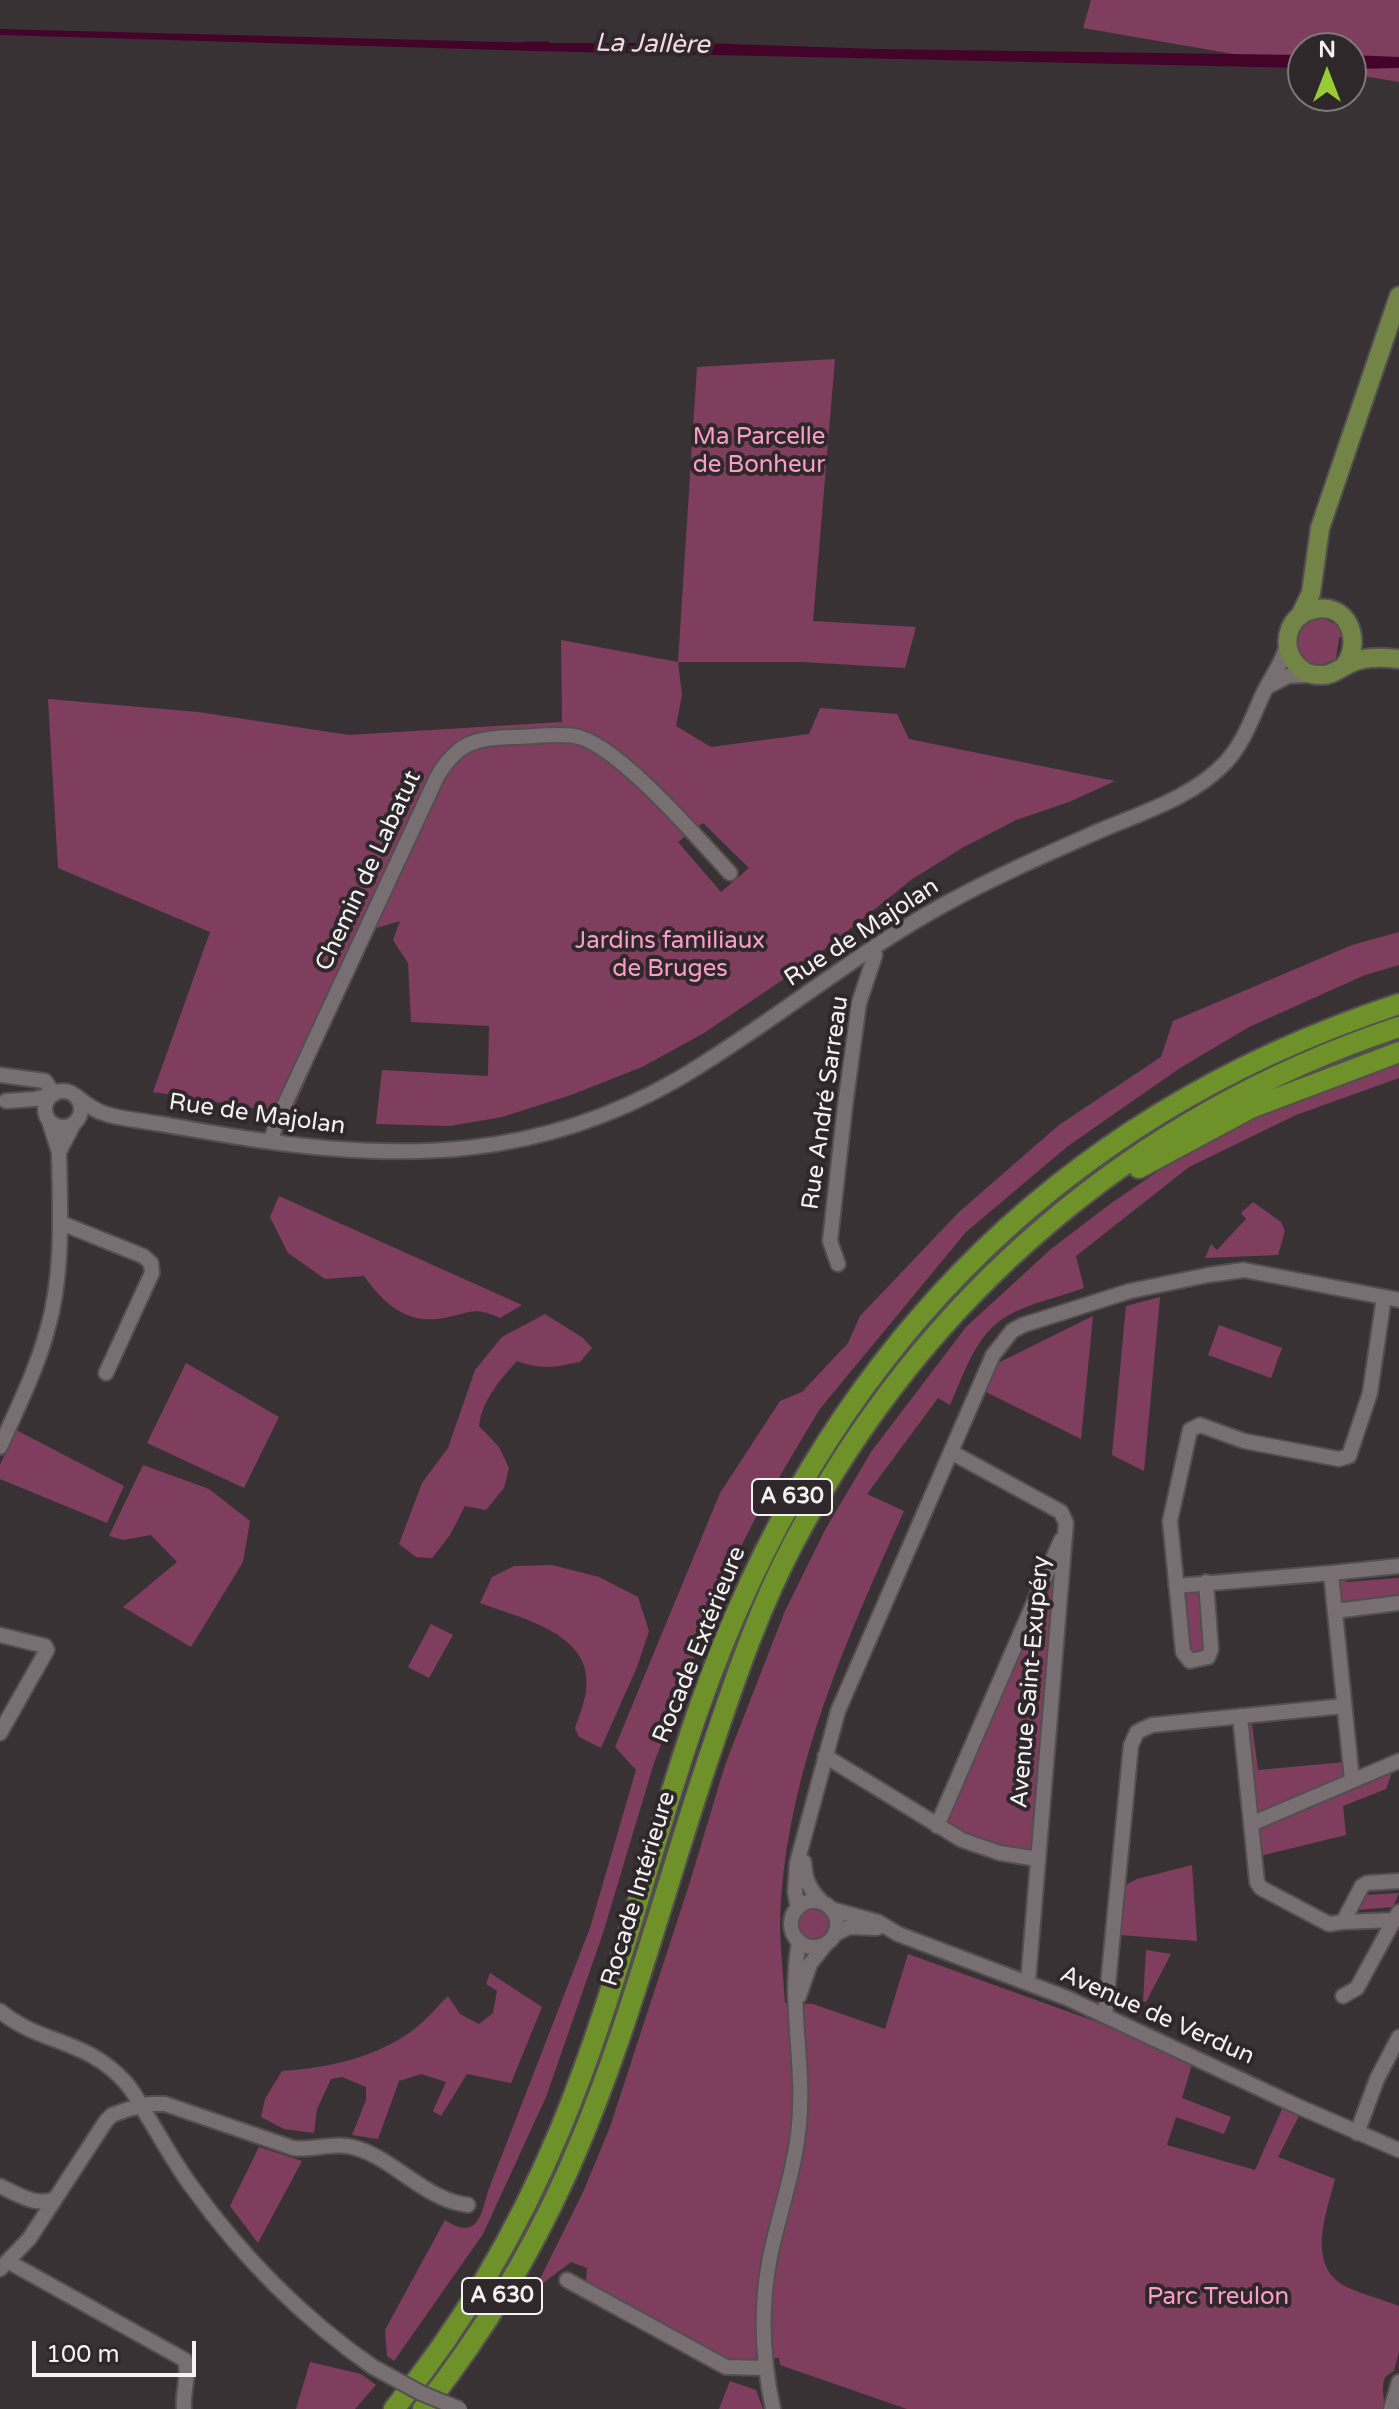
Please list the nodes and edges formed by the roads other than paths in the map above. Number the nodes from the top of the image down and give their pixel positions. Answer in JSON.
{"nodes":[{"id":1,"x":1399,"y":296,"type":"edge"},
{"id":2,"x":1315,"y":561,"type":"junction"},
{"id":3,"x":1300,"y":616,"type":"junction"},
{"id":4,"x":1348,"y":623,"type":"junction"},
{"id":5,"x":1287,"y":644,"type":"junction"},
{"id":6,"x":1379,"y":657,"type":"junction"},
{"id":7,"x":1399,"y":659,"type":"edge"},
{"id":8,"x":1345,"y":665,"type":"junction"},
{"id":9,"x":1313,"y":675,"type":"junction"},
{"id":10,"x":1266,"y":687,"type":"junction"},
{"id":11,"x":730,"y":873,"type":"dead end"},
{"id":12,"x":872,"y":950,"type":"junction"},
{"id":13,"x":1399,"y":1001,"type":"edge"},
{"id":14,"x":1399,"y":1027,"type":"edge"},
{"id":15,"x":1399,"y":1052,"type":"edge"},
{"id":16,"x":0,"y":1075,"type":"edge"},
{"id":17,"x":54,"y":1094,"type":"junction"},
{"id":18,"x":76,"y":1096,"type":"junction"},
{"id":19,"x":3,"y":1101,"type":"edge"},
{"id":20,"x":105,"y":1114,"type":"junction"},
{"id":21,"x":48,"y":1120,"type":"junction"},
{"id":22,"x":75,"y":1123,"type":"junction"},
{"id":23,"x":271,"y":1142,"type":"junction"},
{"id":24,"x":59,"y":1152,"type":"junction"},
{"id":25,"x":61,"y":1223,"type":"junction"},
{"id":26,"x":1041,"y":1229,"type":"junction"},
{"id":27,"x":838,"y":1264,"type":"dead end"},
{"id":28,"x":1392,"y":1299,"type":"edge"},
{"id":29,"x":106,"y":1373,"type":"dead end"},
{"id":30,"x":0,"y":1447,"type":"edge"},
{"id":31,"x":951,"y":1452,"type":"junction"},
{"id":32,"x":1066,"y":1529,"type":"junction"},
{"id":33,"x":1399,"y":1566,"type":"edge"},
{"id":34,"x":1331,"y":1573,"type":"junction"},
{"id":35,"x":1206,"y":1582,"type":"junction"},
{"id":36,"x":1176,"y":1586,"type":"junction"},
{"id":37,"x":1399,"y":1603,"type":"edge"},
{"id":38,"x":1335,"y":1611,"type":"junction"},
{"id":39,"x":0,"y":1635,"type":"edge"},
{"id":40,"x":1344,"y":1706,"type":"junction"},
{"id":41,"x":1240,"y":1716,"type":"junction"},
{"id":42,"x":0,"y":1733,"type":"edge"},
{"id":43,"x":825,"y":1756,"type":"junction"},
{"id":44,"x":1399,"y":1761,"type":"edge"},
{"id":45,"x":1352,"y":1780,"type":"junction"},
{"id":46,"x":1251,"y":1824,"type":"junction"},
{"id":47,"x":937,"y":1826,"type":"junction"},
{"id":48,"x":803,"y":1846,"type":"junction"},
{"id":49,"x":1038,"y":1859,"type":"junction"},
{"id":50,"x":1399,"y":1881,"type":"edge"},
{"id":51,"x":827,"y":1906,"type":"junction"},
{"id":52,"x":798,"y":1908,"type":"junction"},
{"id":53,"x":1396,"y":1916,"type":"edge"},
{"id":54,"x":1343,"y":1922,"type":"junction"},
{"id":55,"x":893,"y":1931,"type":"junction"},
{"id":56,"x":830,"y":1938,"type":"junction"},
{"id":57,"x":799,"y":1942,"type":"junction"},
{"id":58,"x":1028,"y":1982,"type":"junction"},
{"id":59,"x":1343,"y":1996,"type":"dead end"},
{"id":60,"x":797,"y":2004,"type":"junction"},
{"id":61,"x":0,"y":2011,"type":"edge"},
{"id":62,"x":1105,"y":2016,"type":"junction"},
{"id":63,"x":1399,"y":2037,"type":"edge"},
{"id":64,"x":141,"y":2106,"type":"junction"},
{"id":65,"x":1357,"y":2133,"type":"junction"},
{"id":66,"x":1399,"y":2150,"type":"edge"},
{"id":67,"x":0,"y":2186,"type":"edge"},
{"id":68,"x":55,"y":2199,"type":"junction"},
{"id":69,"x":468,"y":2205,"type":"dead end"},
{"id":70,"x":5,"y":2266,"type":"edge"},
{"id":71,"x":567,"y":2280,"type":"dead end"},
{"id":72,"x":765,"y":2368,"type":"junction"},
{"id":73,"x":1399,"y":2382,"type":"edge"},
{"id":74,"x":399,"y":2403,"type":"edge"},
{"id":75,"x":184,"y":2409,"type":"edge"},
{"id":76,"x":378,"y":2409,"type":"edge"},
{"id":77,"x":423,"y":2409,"type":"edge"},
{"id":78,"x":460,"y":2409,"type":"edge"},
{"id":79,"x":773,"y":2409,"type":"edge"},
{"id":80,"x":1391,"y":2409,"type":"edge"}],
"edges":[{"from":1,"to":2,"type":"main road"},
{"from":2,"to":3,"type":"main road"},
{"from":2,"to":4,"type":"main road"},
{"from":3,"to":4,"type":"main road"},
{"from":3,"to":5,"type":"main road"},
{"from":4,"to":6,"type":"main road"},
{"from":4,"to":8,"type":"main road"},
{"from":5,"to":9,"type":"main road"},
{"from":5,"to":10,"type":"street","name":"Rue de Majolan"},
{"from":6,"to":7,"type":"main road"},
{"from":6,"to":8,"type":"main road"},
{"from":8,"to":9,"type":"main road"},
{"from":9,"to":10,"type":"street"},
{"from":10,"to":12,"type":"street","name":"Rue de Majolan"},
{"from":11,"to":23,"type":"street","name":"Chemin de Labatut"},
{"from":12,"to":23,"type":"street","name":"Rue de Majolan"},
{"from":12,"to":27,"type":"street","name":"Rue André Sarreau"},
{"from":13,"to":74,"type":"highway","name":"Rocade Extérieure","number":"A 630"},
{"from":14,"to":26,"type":"highway","name":"Rocade Intérieure","number":"A 630"},
{"from":15,"to":26,"type":"highway"},
{"from":16,"to":17,"type":"street"},
{"from":17,"to":18,"type":"street"},
{"from":17,"to":19,"type":"street"},
{"from":17,"to":21,"type":"street"},
{"from":18,"to":20,"type":"street","name":"Rue de Majolan"},
{"from":18,"to":22,"type":"street"},
{"from":19,"to":21,"type":"street"},
{"from":20,"to":22,"type":"street","name":"Rue de Majolan"},
{"from":20,"to":23,"type":"street","name":"Rue de Majolan"},
{"from":21,"to":22,"type":"street"},
{"from":21,"to":24,"type":"street"},
{"from":22,"to":24,"type":"street"},
{"from":24,"to":25,"type":"street"},
{"from":25,"to":29,"type":"street"},
{"from":25,"to":30,"type":"street"},
{"from":26,"to":77,"type":"highway","name":"Rocade Intérieure","number":"A 630"},
{"from":28,"to":31,"type":"street"},
{"from":28,"to":36,"type":"street"},
{"from":31,"to":32,"type":"street","name":"Avenue Saint-Exupéry"},
{"from":31,"to":43,"type":"street"},
{"from":32,"to":47,"type":"street"},
{"from":32,"to":49,"type":"street","name":"Avenue Saint-Exupéry"},
{"from":33,"to":34,"type":"street"},
{"from":34,"to":35,"type":"street"},
{"from":34,"to":38,"type":"street"},
{"from":35,"to":36,"type":"street"},
{"from":35,"to":36,"type":"street"},
{"from":37,"to":38,"type":"street"},
{"from":38,"to":40,"type":"street"},
{"from":39,"to":42,"type":"street"},
{"from":40,"to":41,"type":"street"},
{"from":40,"to":45,"type":"street"},
{"from":41,"to":46,"type":"street"},
{"from":41,"to":62,"type":"street"},
{"from":43,"to":47,"type":"street"},
{"from":43,"to":48,"type":"street"},
{"from":44,"to":45,"type":"street"},
{"from":45,"to":46,"type":"street"},
{"from":46,"to":54,"type":"street"},
{"from":47,"to":49,"type":"street"},
{"from":48,"to":51,"type":"street"},
{"from":48,"to":52,"type":"street"},
{"from":49,"to":58,"type":"street","name":"Avenue Saint-Exupéry"},
{"from":50,"to":54,"type":"street"},
{"from":51,"to":52,"type":"street"},
{"from":51,"to":55,"type":"street","name":"Avenue de Verdun"},
{"from":51,"to":56,"type":"street"},
{"from":52,"to":57,"type":"street"},
{"from":53,"to":54,"type":"street"},
{"from":53,"to":59,"type":"street"},
{"from":55,"to":56,"type":"street","name":"Avenue de Verdun"},
{"from":55,"to":58,"type":"street","name":"Avenue de Verdun"},
{"from":56,"to":57,"type":"street"},
{"from":56,"to":60,"type":"street"},
{"from":57,"to":60,"type":"street"},
{"from":58,"to":62,"type":"street","name":"Avenue de Verdun"},
{"from":60,"to":72,"type":"street"},
{"from":61,"to":64,"type":"street"},
{"from":62,"to":65,"type":"street","name":"Avenue de Verdun"},
{"from":63,"to":65,"type":"street"},
{"from":64,"to":68,"type":"street"},
{"from":64,"to":69,"type":"street"},
{"from":64,"to":78,"type":"street","bridge":true},
{"from":65,"to":66,"type":"street","name":"Avenue de Verdun"},
{"from":67,"to":68,"type":"street"},
{"from":68,"to":70,"type":"street"},
{"from":70,"to":75,"type":"street"},
{"from":71,"to":72,"type":"street"},
{"from":72,"to":79,"type":"street"},
{"from":73,"to":80,"type":"street"},
{"from":74,"to":76,"type":"highway"}]}
